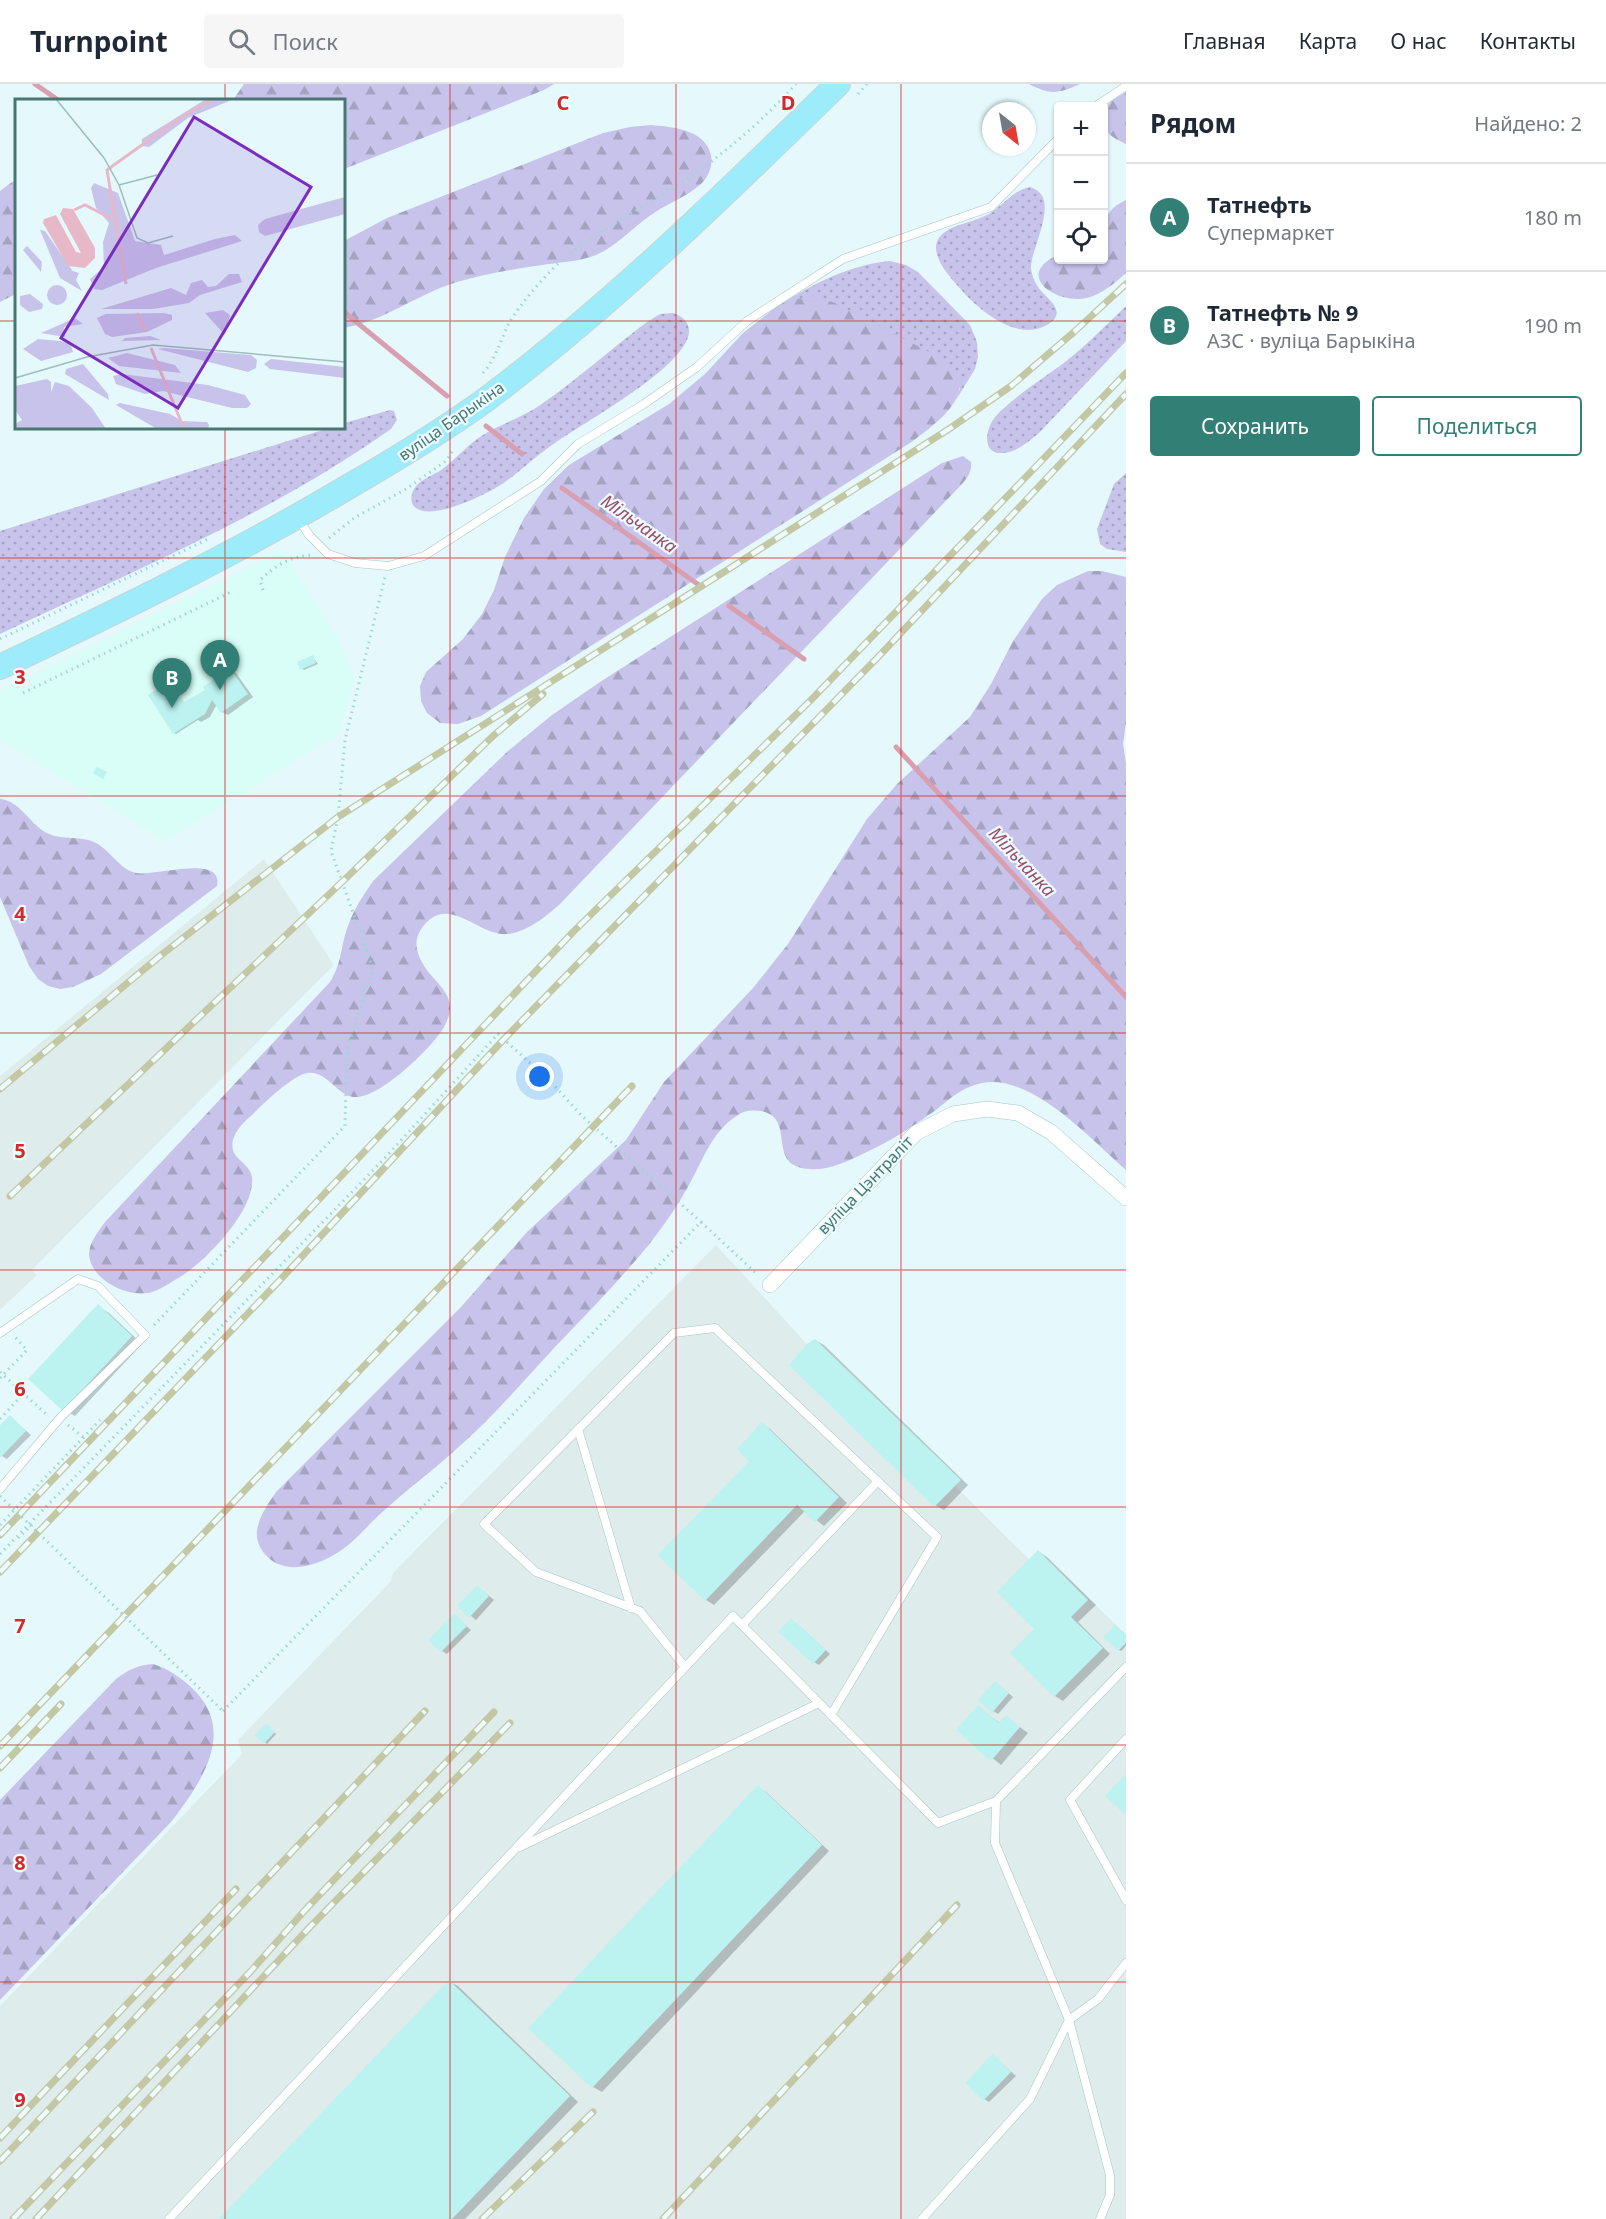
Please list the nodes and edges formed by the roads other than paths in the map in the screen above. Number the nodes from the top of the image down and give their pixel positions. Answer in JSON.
{"nodes":[{"id":1,"x":838,"y":84,"type":"edge"},
{"id":2,"x":1126,"y":86,"type":"edge"},
{"id":3,"x":1102,"y":102,"type":"edge"},
{"id":4,"x":1054,"y":145,"type":"edge"},
{"id":5,"x":298,"y":518,"type":"junction"},
{"id":6,"x":0,"y":667,"type":"edge"},
{"id":7,"x":1126,"y":1198,"type":"edge"},
{"id":8,"x":770,"y":1285,"type":"road end"},
{"id":9,"x":0,"y":1333,"type":"edge"},
{"id":10,"x":578,"y":1429,"type":"junction"},
{"id":11,"x":878,"y":1481,"type":"junction"},
{"id":12,"x":0,"y":1489,"type":"edge"},
{"id":13,"x":631,"y":1608,"type":"junction"},
{"id":14,"x":742,"y":1625,"type":"junction"},
{"id":15,"x":685,"y":1667,"type":"junction"},
{"id":16,"x":1126,"y":1667,"type":"edge"},
{"id":17,"x":819,"y":1703,"type":"junction"},
{"id":18,"x":831,"y":1714,"type":"junction"},
{"id":19,"x":1126,"y":1739,"type":"edge"},
{"id":20,"x":996,"y":1801,"type":"junction"},
{"id":21,"x":516,"y":1849,"type":"junction"},
{"id":22,"x":1126,"y":1900,"type":"edge"},
{"id":23,"x":1126,"y":1963,"type":"edge"},
{"id":24,"x":1069,"y":2020,"type":"junction"},
{"id":25,"x":170,"y":2219,"type":"edge"},
{"id":26,"x":922,"y":2219,"type":"edge"},
{"id":27,"x":1100,"y":2219,"type":"edge"}],
"edges":[{"from":1,"to":5,"type":"main road","name":"вуліца Барыкіна"},
{"from":2,"to":3,"type":"lane"},
{"from":4,"to":5,"type":"lane"},
{"from":5,"to":6,"type":"main road","name":"вуліца Барыкіна"},
{"from":7,"to":8,"type":"street","name":"вуліца Цэнтраліт"},
{"from":9,"to":12,"type":"lane"},
{"from":10,"to":11,"type":"lane"},
{"from":10,"to":13,"type":"lane"},
{"from":10,"to":13,"type":"lane"},
{"from":11,"to":14,"type":"lane"},
{"from":11,"to":18,"type":"lane"},
{"from":13,"to":15,"type":"lane"},
{"from":14,"to":15,"type":"lane"},
{"from":14,"to":17,"type":"lane"},
{"from":15,"to":21,"type":"lane"},
{"from":16,"to":20,"type":"lane"},
{"from":17,"to":18,"type":"lane"},
{"from":17,"to":21,"type":"lane"},
{"from":18,"to":20,"type":"lane"},
{"from":19,"to":22,"type":"lane"},
{"from":20,"to":24,"type":"lane"},
{"from":21,"to":25,"type":"lane"},
{"from":23,"to":24,"type":"lane"},
{"from":24,"to":26,"type":"lane"},
{"from":24,"to":27,"type":"lane"}]}
